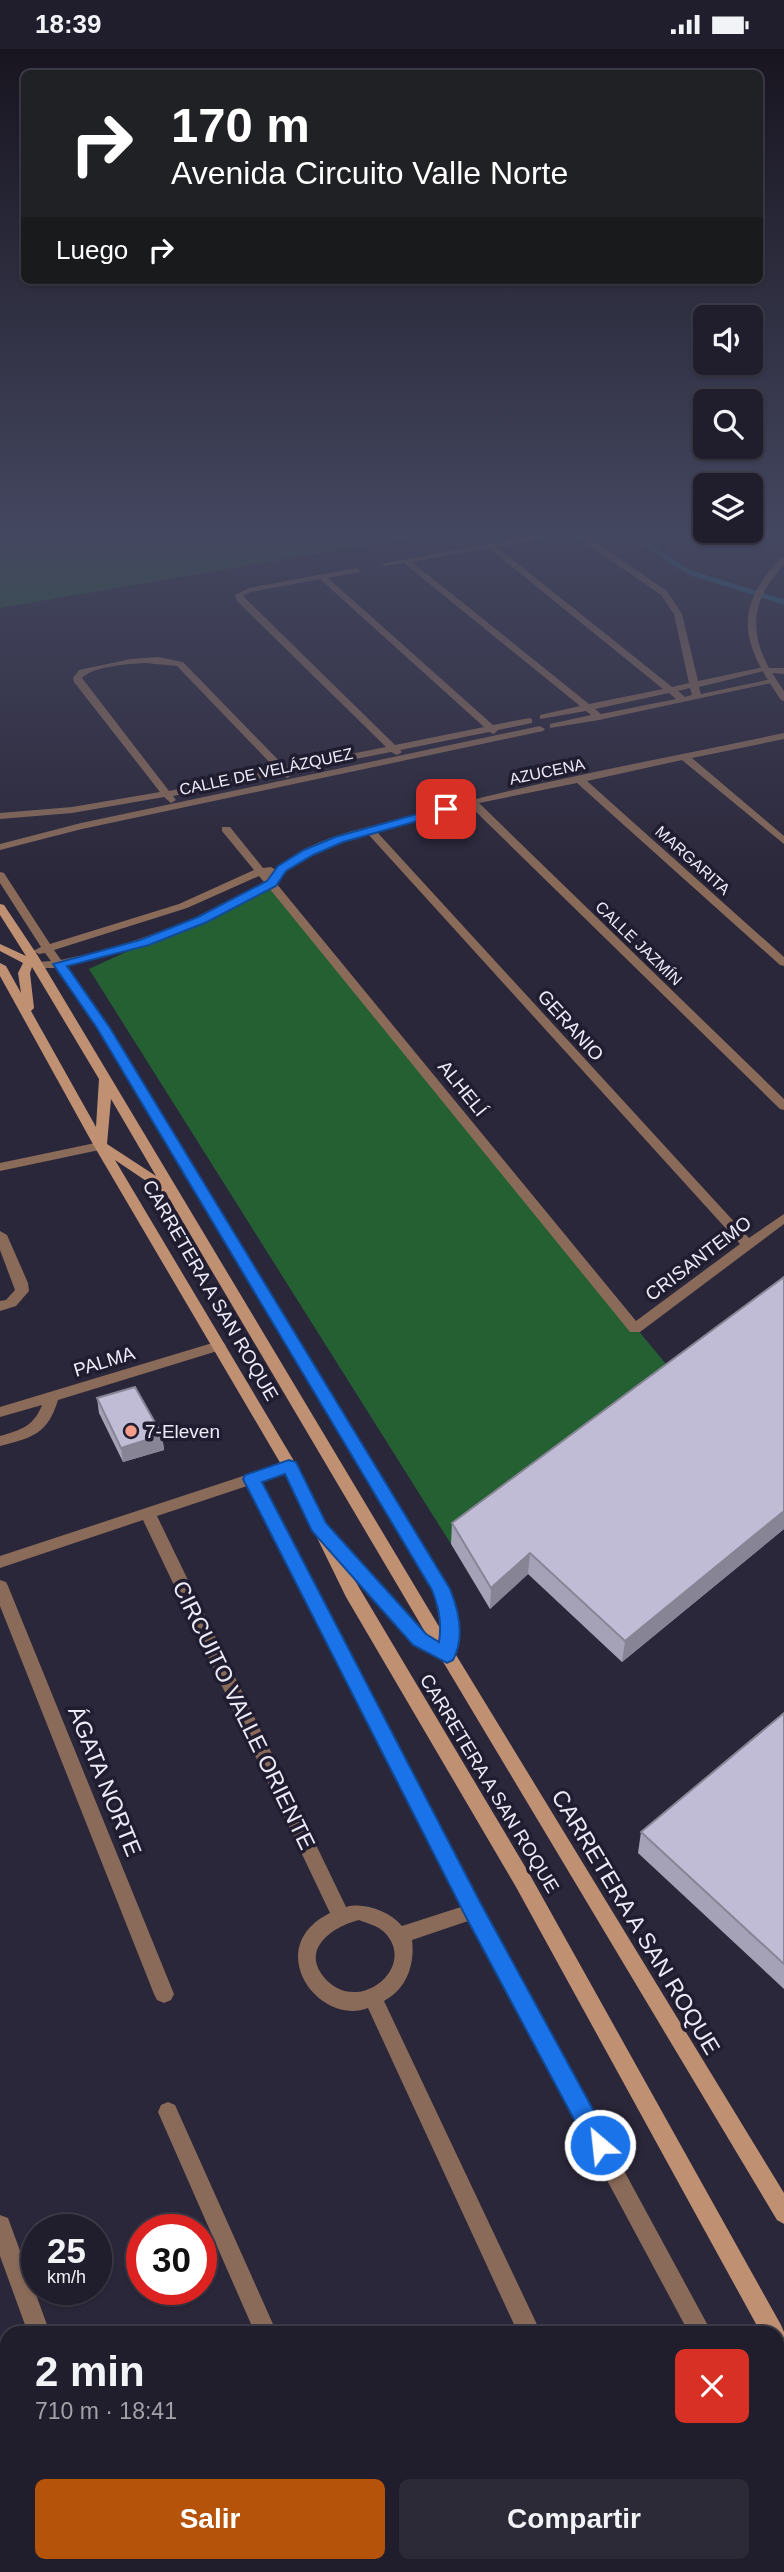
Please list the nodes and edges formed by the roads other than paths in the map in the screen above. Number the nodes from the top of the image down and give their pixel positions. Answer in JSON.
{"nodes":[{"id":1,"x":293,"y":651,"type":"edge"},
{"id":2,"x":405,"y":651,"type":"edge"},
{"id":3,"x":518,"y":651,"type":"edge"},
{"id":4,"x":622,"y":651,"type":"edge"},
{"id":5,"x":685,"y":651,"type":"edge"},
{"id":6,"x":759,"y":651,"type":"edge"},
{"id":7,"x":764,"y":670,"type":"junction"},
{"id":8,"x":784,"y":673,"type":"edge"},
{"id":9,"x":772,"y":682,"type":"junction"},
{"id":10,"x":692,"y":685,"type":"junction"},
{"id":11,"x":671,"y":690,"type":"junction"},
{"id":12,"x":697,"y":697,"type":"junction"},
{"id":13,"x":784,"y":698,"type":"edge"},
{"id":14,"x":682,"y":701,"type":"junction"},
{"id":15,"x":588,"y":707,"type":"junction"},
{"id":16,"x":543,"y":717,"type":"dead end"},
{"id":17,"x":599,"y":717,"type":"junction"},
{"id":18,"x":529,"y":721,"type":"dead end"},
{"id":19,"x":553,"y":726,"type":"dead end"},
{"id":20,"x":491,"y":728,"type":"junction"},
{"id":21,"x":540,"y":729,"type":"dead end"},
{"id":22,"x":784,"y":736,"type":"edge"},
{"id":23,"x":500,"y":737,"type":"junction"},
{"id":24,"x":393,"y":749,"type":"junction"},
{"id":25,"x":684,"y":757,"type":"junction"},
{"id":26,"x":403,"y":758,"type":"junction"},
{"id":27,"x":284,"y":772,"type":"junction"},
{"id":28,"x":580,"y":780,"type":"junction"},
{"id":29,"x":293,"y":782,"type":"junction"},
{"id":30,"x":166,"y":794,"type":"junction"},
{"id":31,"x":472,"y":803,"type":"junction"},
{"id":32,"x":176,"y":806,"type":"junction"},
{"id":33,"x":72,"y":810,"type":"junction"},
{"id":34,"x":0,"y":816,"type":"edge"},
{"id":35,"x":81,"y":826,"type":"junction"},
{"id":36,"x":226,"y":829,"type":"dead end"},
{"id":37,"x":370,"y":830,"type":"junction"},
{"id":38,"x":784,"y":841,"type":"edge"},
{"id":39,"x":0,"y":846,"type":"edge"},
{"id":40,"x":282,"y":869,"type":"junction"},
{"id":41,"x":261,"y":871,"type":"junction"},
{"id":42,"x":0,"y":875,"type":"edge"},
{"id":43,"x":271,"y":883,"type":"junction"},
{"id":44,"x":0,"y":908,"type":"edge"},
{"id":45,"x":0,"y":947,"type":"edge"},
{"id":46,"x":47,"y":948,"type":"junction"},
{"id":47,"x":32,"y":961,"type":"junction"},
{"id":48,"x":784,"y":963,"type":"edge"},
{"id":49,"x":60,"y":964,"type":"junction"},
{"id":50,"x":0,"y":966,"type":"edge"},
{"id":51,"x":29,"y":1016,"type":"junction"},
{"id":52,"x":103,"y":1076,"type":"junction"},
{"id":53,"x":784,"y":1106,"type":"edge"},
{"id":54,"x":100,"y":1146,"type":"junction"},
{"id":55,"x":0,"y":1167,"type":"edge"},
{"id":56,"x":175,"y":1198,"type":"junction"},
{"id":57,"x":784,"y":1218,"type":"edge"},
{"id":58,"x":0,"y":1235,"type":"edge"},
{"id":59,"x":747,"y":1244,"type":"junction"},
{"id":60,"x":0,"y":1307,"type":"edge"},
{"id":61,"x":635,"y":1329,"type":"joint"},
{"id":62,"x":219,"y":1346,"type":"junction"},
{"id":63,"x":51,"y":1398,"type":"junction"},
{"id":64,"x":0,"y":1412,"type":"edge"},
{"id":65,"x":0,"y":1441,"type":"edge"},
{"id":66,"x":289,"y":1466,"type":"junction"},
{"id":67,"x":251,"y":1479,"type":"junction"},
{"id":68,"x":148,"y":1514,"type":"junction"},
{"id":69,"x":318,"y":1527,"type":"junction"},
{"id":70,"x":0,"y":1562,"type":"edge"},
{"id":71,"x":0,"y":1586,"type":"edge"},
{"id":72,"x":447,"y":1655,"type":"junction"},
{"id":73,"x":473,"y":1911,"type":"junction"},
{"id":74,"x":340,"y":1915,"type":"junction"},
{"id":75,"x":400,"y":1935,"type":"junction"},
{"id":76,"x":164,"y":1994,"type":"dead end"},
{"id":77,"x":373,"y":1998,"type":"junction"},
{"id":78,"x":168,"y":2112,"type":"dead end"},
{"id":79,"x":784,"y":2213,"type":"edge"},
{"id":80,"x":0,"y":2226,"type":"edge"},
{"id":81,"x":36,"y":2326,"type":"edge"},
{"id":82,"x":263,"y":2326,"type":"edge"},
{"id":83,"x":527,"y":2326,"type":"edge"},
{"id":84,"x":697,"y":2326,"type":"edge"},
{"id":85,"x":769,"y":2326,"type":"edge"}],
"edges":[{"from":1,"to":24,"type":"street"},
{"from":2,"to":20,"type":"street"},
{"from":3,"to":15,"type":"street"},
{"from":4,"to":11,"type":"street"},
{"from":5,"to":10,"type":"street"},
{"from":6,"to":7,"type":"street"},
{"from":7,"to":8,"type":"street"},
{"from":7,"to":9,"type":"street"},
{"from":7,"to":10,"type":"street"},
{"from":8,"to":9,"type":"street"},
{"from":9,"to":12,"type":"street"},
{"from":9,"to":13,"type":"street"},
{"from":10,"to":11,"type":"street"},
{"from":10,"to":12,"type":"street"},
{"from":11,"to":14,"type":"street"},
{"from":11,"to":15,"type":"street"},
{"from":12,"to":14,"type":"street"},
{"from":14,"to":17,"type":"street"},
{"from":15,"to":16,"type":"street"},
{"from":15,"to":17,"type":"street"},
{"from":17,"to":19,"type":"street"},
{"from":18,"to":20,"type":"street","name":"CALLE DE VELÁZQUEZ"},
{"from":20,"to":23,"type":"street"},
{"from":20,"to":24,"type":"street","name":"CALLE DE VELÁZQUEZ"},
{"from":21,"to":23,"type":"street","name":"CALLE DE VELÁZQUEZ"},
{"from":22,"to":25,"type":"street","name":"AZUCENA"},
{"from":23,"to":26,"type":"street","name":"CALLE DE VELÁZQUEZ"},
{"from":24,"to":26,"type":"street"},
{"from":24,"to":27,"type":"street","name":"CALLE DE VELÁZQUEZ"},
{"from":25,"to":28,"type":"street","name":"AZUCENA"},
{"from":25,"to":38,"type":"street"},
{"from":26,"to":29,"type":"street","name":"CALLE DE VELÁZQUEZ"},
{"from":27,"to":29,"type":"street"},
{"from":27,"to":30,"type":"street","name":"CALLE DE VELÁZQUEZ"},
{"from":27,"to":30,"type":"street"},
{"from":28,"to":31,"type":"street","name":"AZUCENA"},
{"from":28,"to":48,"type":"street","name":"MARGARITA"},
{"from":29,"to":32,"type":"street","name":"CALLE DE VELÁZQUEZ"},
{"from":30,"to":32,"type":"street"},
{"from":30,"to":33,"type":"street","name":"CALLE DE VELÁZQUEZ"},
{"from":31,"to":37,"type":"street","name":"AZUCENA"},
{"from":31,"to":53,"type":"street","name":"CALLE JAZMÍN"},
{"from":32,"to":35,"type":"street","name":"CALLE DE VELÁZQUEZ"},
{"from":33,"to":34,"type":"street","name":"CALLE DE VELÁZQUEZ"},
{"from":33,"to":35,"type":"street"},
{"from":35,"to":39,"type":"street","name":"CALLE DE VELÁZQUEZ"},
{"from":36,"to":41,"type":"street","name":"ALHELÍ"},
{"from":37,"to":40,"type":"street","name":"AZUCENA"},
{"from":37,"to":59,"type":"street","name":"GERANIO"},
{"from":40,"to":41,"type":"street","name":"AZUCENA"},
{"from":40,"to":43,"type":"street","name":"AZUCENA"},
{"from":41,"to":43,"type":"street","name":"ALHELÍ"},
{"from":41,"to":46,"type":"street","name":"AZUCENA"},
{"from":42,"to":46,"type":"street"},
{"from":43,"to":49,"type":"street"},
{"from":43,"to":61,"type":"street","name":"ALHELÍ"},
{"from":44,"to":47,"type":"main road","name":"CARRETERA A SAN ROQUE"},
{"from":45,"to":47,"type":"main road"},
{"from":46,"to":47,"type":"street","name":"AZUCENA"},
{"from":46,"to":49,"type":"street"},
{"from":47,"to":49,"type":"street"},
{"from":47,"to":51,"type":"main road"},
{"from":47,"to":52,"type":"main road","name":"CARRETERA A SAN ROQUE"},
{"from":49,"to":72,"type":"street"},
{"from":50,"to":51,"type":"main road","name":"CARRETERA A SAN ROQUE"},
{"from":51,"to":54,"type":"main road","name":"CARRETERA A SAN ROQUE"},
{"from":52,"to":54,"type":"main road"},
{"from":52,"to":56,"type":"main road","name":"CARRETERA A SAN ROQUE"},
{"from":54,"to":55,"type":"street"},
{"from":54,"to":56,"type":"main road"},
{"from":54,"to":62,"type":"main road","name":"CARRETERA A SAN ROQUE"},
{"from":56,"to":72,"type":"main road","name":"CARRETERA A SAN ROQUE"},
{"from":57,"to":59,"type":"street","name":"CRISANTEMO"},
{"from":58,"to":60,"type":"street"},
{"from":59,"to":61,"type":"street","name":"CRISANTEMO"},
{"from":62,"to":63,"type":"street","name":"PALMA"},
{"from":62,"to":66,"type":"main road","name":"CARRETERA A SAN ROQUE"},
{"from":63,"to":64,"type":"street","name":"PALMA"},
{"from":63,"to":65,"type":"street"},
{"from":66,"to":67,"type":"street"},
{"from":66,"to":69,"type":"main road","name":"CARRETERA A SAN ROQUE"},
{"from":67,"to":68,"type":"street"},
{"from":67,"to":73,"type":"street"},
{"from":68,"to":70,"type":"street"},
{"from":68,"to":74,"type":"street","name":"CIRCUITO VALLE ORIENTE"},
{"from":69,"to":72,"type":"main road"},
{"from":69,"to":85,"type":"main road","name":"CARRETERA A SAN ROQUE"},
{"from":71,"to":76,"type":"street","name":"ÁGATA NORTE"},
{"from":72,"to":79,"type":"main road","name":"CARRETERA A SAN ROQUE"},
{"from":73,"to":75,"type":"street"},
{"from":73,"to":84,"type":"street"},
{"from":74,"to":75,"type":"street"},
{"from":74,"to":77,"type":"street"},
{"from":75,"to":77,"type":"street"},
{"from":77,"to":83,"type":"street"},
{"from":78,"to":82,"type":"street"},
{"from":80,"to":81,"type":"street"}]}
